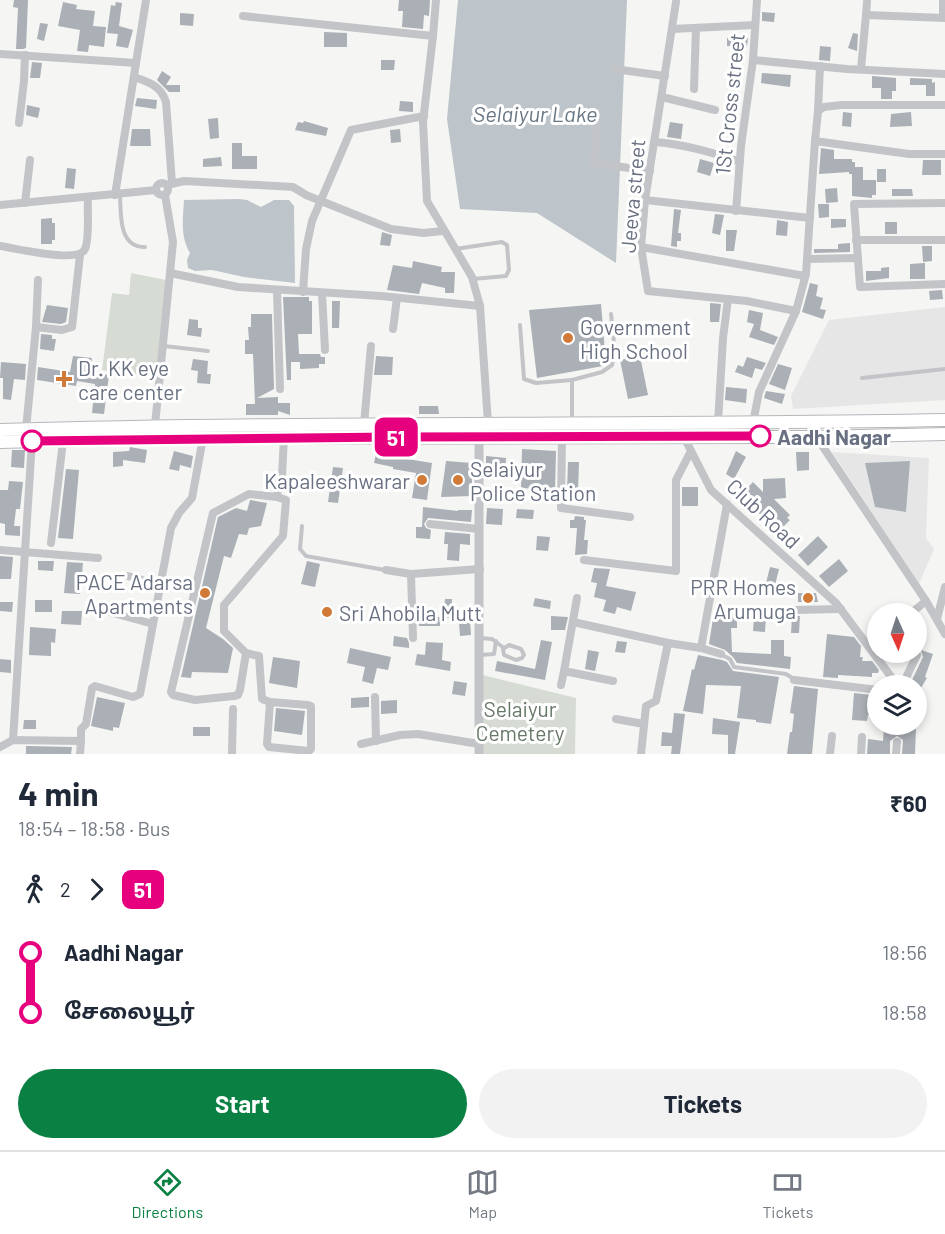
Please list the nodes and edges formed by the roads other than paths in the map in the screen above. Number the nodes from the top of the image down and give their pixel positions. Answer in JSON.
{"nodes":[{"id":1,"x":146,"y":0,"type":"edge"},
{"id":2,"x":436,"y":0,"type":"edge"},
{"id":3,"x":758,"y":0,"type":"edge"},
{"id":4,"x":943,"y":0,"type":"edge"},
{"id":5,"x":676,"y":2,"type":"dead end"},
{"id":6,"x":867,"y":2,"type":"dead end"},
{"id":7,"x":867,"y":15,"type":"junction"},
{"id":8,"x":243,"y":16,"type":"dead end"},
{"id":9,"x":944,"y":17,"type":"edge"},
{"id":10,"x":755,"y":25,"type":"junction"},
{"id":11,"x":672,"y":28,"type":"junction"},
{"id":12,"x":696,"y":28,"type":"junction"},
{"id":13,"x":433,"y":36,"type":"junction"},
{"id":14,"x":0,"y":54,"type":"edge"},
{"id":15,"x":25,"y":55,"type":"junction"},
{"id":16,"x":753,"y":60,"type":"junction"},
{"id":17,"x":136,"y":63,"type":"junction"},
{"id":18,"x":820,"y":66,"type":"junction"},
{"id":19,"x":614,"y":69,"type":"dead end"},
{"id":20,"x":861,"y":69,"type":"junction"},
{"id":21,"x":945,"y":74,"type":"edge"},
{"id":22,"x":665,"y":76,"type":"junction"},
{"id":23,"x":134,"y":77,"type":"junction"},
{"id":24,"x":694,"y":89,"type":"dead end"},
{"id":25,"x":662,"y":97,"type":"junction"},
{"id":26,"x":945,"y":105,"type":"edge"},
{"id":27,"x":715,"y":110,"type":"dead end"},
{"id":28,"x":818,"y":111,"type":"junction"},
{"id":29,"x":597,"y":113,"type":"dead end"},
{"id":30,"x":424,"y":116,"type":"junction"},
{"id":31,"x":19,"y":123,"type":"dead end"},
{"id":32,"x":815,"y":141,"type":"junction"},
{"id":33,"x":654,"y":142,"type":"junction"},
{"id":34,"x":945,"y":154,"type":"edge"},
{"id":35,"x":30,"y":160,"type":"dead end"},
{"id":36,"x":740,"y":162,"type":"junction"},
{"id":37,"x":650,"y":171,"type":"junction"},
{"id":38,"x":169,"y":184,"type":"junction"},
{"id":39,"x":156,"y":190,"type":"junction"},
{"id":40,"x":118,"y":195,"type":"junction"},
{"id":41,"x":165,"y":195,"type":"junction"},
{"id":42,"x":88,"y":198,"type":"junction"},
{"id":43,"x":645,"y":200,"type":"junction"},
{"id":44,"x":320,"y":201,"type":"junction"},
{"id":45,"x":25,"y":203,"type":"junction"},
{"id":46,"x":945,"y":203,"type":"edge"},
{"id":47,"x":0,"y":205,"type":"edge"},
{"id":48,"x":736,"y":211,"type":"junction"},
{"id":49,"x":810,"y":218,"type":"junction"},
{"id":50,"x":449,"y":239,"type":"junction"},
{"id":51,"x":856,"y":240,"type":"junction"},
{"id":52,"x":945,"y":240,"type":"edge"},
{"id":53,"x":0,"y":246,"type":"edge"},
{"id":54,"x":145,"y":247,"type":"dead end"},
{"id":55,"x":641,"y":248,"type":"junction"},
{"id":56,"x":80,"y":255,"type":"junction"},
{"id":57,"x":858,"y":258,"type":"junction"},
{"id":58,"x":807,"y":259,"type":"junction"},
{"id":59,"x":170,"y":273,"type":"junction"},
{"id":60,"x":805,"y":276,"type":"junction"},
{"id":61,"x":38,"y":280,"type":"dead end"},
{"id":62,"x":472,"y":280,"type":"junction"},
{"id":63,"x":945,"y":284,"type":"edge"},
{"id":64,"x":277,"y":291,"type":"junction"},
{"id":65,"x":303,"y":292,"type":"junction"},
{"id":66,"x":322,"y":293,"type":"junction"},
{"id":67,"x":397,"y":298,"type":"junction"},
{"id":68,"x":728,"y":299,"type":"junction"},
{"id":69,"x":480,"y":306,"type":"junction"},
{"id":70,"x":796,"y":311,"type":"junction"},
{"id":71,"x":611,"y":314,"type":"dead end"},
{"id":72,"x":520,"y":325,"type":"dead end"},
{"id":73,"x":36,"y":327,"type":"junction"},
{"id":74,"x":393,"y":330,"type":"dead end"},
{"id":75,"x":163,"y":345,"type":"junction"},
{"id":76,"x":370,"y":346,"type":"dead end"},
{"id":77,"x":325,"y":350,"type":"dead end"},
{"id":78,"x":208,"y":351,"type":"dead end"},
{"id":79,"x":945,"y":369,"type":"edge"},
{"id":80,"x":862,"y":378,"type":"dead end"},
{"id":81,"x":572,"y":380,"type":"junction"},
{"id":82,"x":280,"y":389,"type":"dead end"},
{"id":83,"x":945,"y":420,"type":"edge"},
{"id":84,"x":488,"y":423,"type":"junction"},
{"id":85,"x":572,"y":423,"type":"junction"},
{"id":86,"x":718,"y":423,"type":"junction"},
{"id":87,"x":753,"y":423,"type":"junction"},
{"id":88,"x":807,"y":423,"type":"junction"},
{"id":89,"x":364,"y":424,"type":"junction"},
{"id":90,"x":154,"y":425,"type":"junction"},
{"id":91,"x":26,"y":427,"type":"junction"},
{"id":92,"x":0,"y":430,"type":"edge"},
{"id":93,"x":945,"y":434,"type":"edge"},
{"id":94,"x":480,"y":436,"type":"junction"},
{"id":95,"x":562,"y":436,"type":"junction"},
{"id":96,"x":684,"y":436,"type":"junction"},
{"id":97,"x":817,"y":436,"type":"junction"},
{"id":98,"x":284,"y":437,"type":"junction"},
{"id":99,"x":203,"y":438,"type":"junction"},
{"id":100,"x":32,"y":441,"type":"junction"},
{"id":101,"x":63,"y":441,"type":"junction"},
{"id":102,"x":0,"y":442,"type":"edge"},
{"id":103,"x":691,"y":451,"type":"junction"},
{"id":104,"x":277,"y":497,"type":"junction"},
{"id":105,"x":727,"y":504,"type":"junction"},
{"id":106,"x":630,"y":517,"type":"dead end"},
{"id":107,"x":430,"y":524,"type":"dead end"},
{"id":108,"x":302,"y":526,"type":"dead end"},
{"id":109,"x":479,"y":529,"type":"junction"},
{"id":110,"x":51,"y":543,"type":"dead end"},
{"id":111,"x":0,"y":550,"type":"edge"},
{"id":112,"x":25,"y":553,"type":"junction"},
{"id":113,"x":98,"y":558,"type":"dead end"},
{"id":114,"x":584,"y":560,"type":"dead end"},
{"id":115,"x":480,"y":569,"type":"junction"},
{"id":116,"x":386,"y":570,"type":"joint"},
{"id":117,"x":411,"y":574,"type":"junction"},
{"id":118,"x":128,"y":576,"type":"dead end"},
{"id":119,"x":160,"y":585,"type":"junction"},
{"id":120,"x":945,"y":587,"type":"edge"},
{"id":121,"x":577,"y":598,"type":"dead end"},
{"id":122,"x":926,"y":601,"type":"junction"},
{"id":123,"x":924,"y":603,"type":"edge"},
{"id":124,"x":838,"y":606,"type":"junction"},
{"id":125,"x":106,"y":611,"type":"dead end"},
{"id":126,"x":756,"y":611,"type":"dead end"},
{"id":127,"x":937,"y":619,"type":"junction"},
{"id":128,"x":573,"y":622,"type":"junction"},
{"id":129,"x":153,"y":624,"type":"junction"},
{"id":130,"x":945,"y":634,"type":"edge"},
{"id":131,"x":413,"y":638,"type":"dead end"},
{"id":132,"x":480,"y":638,"type":"junction"},
{"id":133,"x":496,"y":641,"type":"junction"},
{"id":134,"x":668,"y":643,"type":"junction"},
{"id":135,"x":867,"y":643,"type":"edge"},
{"id":136,"x":504,"y":648,"type":"junction"},
{"id":137,"x":701,"y":648,"type":"junction"},
{"id":138,"x":246,"y":653,"type":"junction"},
{"id":139,"x":721,"y":654,"type":"joint"},
{"id":140,"x":480,"y":655,"type":"junction"},
{"id":141,"x":882,"y":663,"type":"edge"},
{"id":142,"x":564,"y":671,"type":"junction"},
{"id":143,"x":891,"y":675,"type":"edge"},
{"id":144,"x":794,"y":680,"type":"joint"},
{"id":145,"x":613,"y":681,"type":"dead end"},
{"id":146,"x":561,"y":685,"type":"dead end"},
{"id":147,"x":867,"y":689,"type":"edge"},
{"id":148,"x":375,"y":697,"type":"dead end"},
{"id":149,"x":270,"y":702,"type":"junction"},
{"id":150,"x":233,"y":709,"type":"dead end"},
{"id":151,"x":616,"y":719,"type":"dead end"},
{"id":152,"x":644,"y":724,"type":"junction"},
{"id":153,"x":832,"y":736,"type":"dead end"},
{"id":154,"x":862,"y":737,"type":"dead end"},
{"id":155,"x":13,"y":740,"type":"junction"},
{"id":156,"x":81,"y":741,"type":"junction"},
{"id":157,"x":376,"y":741,"type":"junction"},
{"id":158,"x":897,"y":742,"type":"dead end"},
{"id":159,"x":361,"y":744,"type":"dead end"},
{"id":160,"x":0,"y":747,"type":"edge"},
{"id":161,"x":480,"y":749,"type":"edge"},
{"id":162,"x":80,"y":754,"type":"edge"},
{"id":163,"x":232,"y":754,"type":"edge"},
{"id":164,"x":641,"y":754,"type":"edge"},
{"id":165,"x":830,"y":754,"type":"edge"},
{"id":166,"x":861,"y":754,"type":"edge"},
{"id":167,"x":896,"y":754,"type":"edge"}],
"edges":[{"from":1,"to":17,"type":"street"},
{"from":2,"to":13,"type":"street"},
{"from":3,"to":10,"type":"street","name":"1St Cross street"},
{"from":4,"to":9,"type":"street"},
{"from":5,"to":11,"type":"street","name":"Jeeva street"},
{"from":6,"to":7,"type":"street"},
{"from":7,"to":9,"type":"street"},
{"from":7,"to":20,"type":"street"},
{"from":8,"to":13,"type":"street"},
{"from":10,"to":12,"type":"street"},
{"from":10,"to":16,"type":"street","name":"1St Cross street"},
{"from":11,"to":12,"type":"street"},
{"from":11,"to":22,"type":"street","name":"Jeeva street"},
{"from":12,"to":24,"type":"street"},
{"from":13,"to":30,"type":"street"},
{"from":14,"to":15,"type":"street"},
{"from":15,"to":17,"type":"street"},
{"from":15,"to":31,"type":"street"},
{"from":16,"to":18,"type":"street"},
{"from":16,"to":36,"type":"street","name":"1St Cross street"},
{"from":17,"to":23,"type":"street"},
{"from":18,"to":20,"type":"street"},
{"from":18,"to":28,"type":"street"},
{"from":19,"to":22,"type":"street"},
{"from":20,"to":21,"type":"street"},
{"from":22,"to":25,"type":"street","name":"Jeeva street"},
{"from":23,"to":38,"type":"street"},
{"from":23,"to":40,"type":"street"},
{"from":25,"to":27,"type":"street"},
{"from":25,"to":33,"type":"street","name":"Jeeva street"},
{"from":26,"to":28,"type":"street"},
{"from":28,"to":32,"type":"street"},
{"from":29,"to":37,"type":"street"},
{"from":30,"to":44,"type":"street"},
{"from":30,"to":50,"type":"street"},
{"from":32,"to":34,"type":"street"},
{"from":32,"to":49,"type":"street"},
{"from":33,"to":36,"type":"street"},
{"from":33,"to":37,"type":"street","name":"Jeeva street"},
{"from":35,"to":45,"type":"street"},
{"from":36,"to":48,"type":"street","name":"1St Cross street"},
{"from":37,"to":43,"type":"street","name":"Jeeva street"},
{"from":38,"to":39,"type":"street"},
{"from":38,"to":41,"type":"street"},
{"from":38,"to":44,"type":"street"},
{"from":39,"to":40,"type":"street"},
{"from":39,"to":41,"type":"street"},
{"from":40,"to":42,"type":"street"},
{"from":40,"to":54,"type":"lane"},
{"from":41,"to":59,"type":"street"},
{"from":42,"to":45,"type":"street"},
{"from":42,"to":56,"type":"street"},
{"from":43,"to":48,"type":"street"},
{"from":43,"to":55,"type":"street","name":"Jeeva street"},
{"from":44,"to":50,"type":"street"},
{"from":44,"to":65,"type":"street"},
{"from":45,"to":47,"type":"street"},
{"from":46,"to":51,"type":"street"},
{"from":48,"to":49,"type":"street"},
{"from":49,"to":58,"type":"street"},
{"from":50,"to":62,"type":"street"},
{"from":50,"to":62,"type":"lane"},
{"from":51,"to":52,"type":"street"},
{"from":51,"to":57,"type":"street"},
{"from":53,"to":56,"type":"street"},
{"from":55,"to":60,"type":"street"},
{"from":55,"to":68,"type":"street","name":"Jeeva street"},
{"from":56,"to":73,"type":"street"},
{"from":57,"to":58,"type":"street"},
{"from":57,"to":63,"type":"street"},
{"from":58,"to":60,"type":"street"},
{"from":59,"to":64,"type":"street"},
{"from":59,"to":75,"type":"street"},
{"from":60,"to":70,"type":"street"},
{"from":61,"to":73,"type":"street"},
{"from":62,"to":69,"type":"street"},
{"from":64,"to":65,"type":"street"},
{"from":64,"to":82,"type":"street"},
{"from":65,"to":66,"type":"street"},
{"from":66,"to":67,"type":"street"},
{"from":66,"to":77,"type":"street"},
{"from":67,"to":69,"type":"street"},
{"from":67,"to":74,"type":"street"},
{"from":68,"to":70,"type":"street","name":"Jeeva street"},
{"from":68,"to":86,"type":"street"},
{"from":69,"to":84,"type":"street"},
{"from":70,"to":87,"type":"street"},
{"from":71,"to":81,"type":"lane"},
{"from":72,"to":81,"type":"lane"},
{"from":73,"to":91,"type":"street"},
{"from":75,"to":78,"type":"lane"},
{"from":75,"to":90,"type":"street"},
{"from":76,"to":89,"type":"street"},
{"from":79,"to":80,"type":"lane"},
{"from":81,"to":85,"type":"lane"},
{"from":83,"to":88,"type":"main road"},
{"from":84,"to":85,"type":"main road"},
{"from":84,"to":89,"type":"main road"},
{"from":84,"to":94,"type":"street"},
{"from":85,"to":86,"type":"main road"},
{"from":86,"to":87,"type":"main road"},
{"from":87,"to":88,"type":"main road"},
{"from":88,"to":97,"type":"street"},
{"from":89,"to":90,"type":"main road"},
{"from":90,"to":91,"type":"main road"},
{"from":91,"to":92,"type":"main road"},
{"from":93,"to":97,"type":"main road"},
{"from":94,"to":95,"type":"main road"},
{"from":94,"to":98,"type":"main road"},
{"from":94,"to":109,"type":"street"},
{"from":95,"to":96,"type":"main road"},
{"from":95,"to":106,"type":"street"},
{"from":96,"to":97,"type":"main road"},
{"from":96,"to":103,"type":"street","name":"Club Road"},
{"from":97,"to":122,"type":"street"},
{"from":98,"to":99,"type":"main road"},
{"from":98,"to":104,"type":"street"},
{"from":99,"to":101,"type":"main road"},
{"from":99,"to":119,"type":"street"},
{"from":100,"to":101,"type":"main road"},
{"from":100,"to":102,"type":"main road"},
{"from":100,"to":112,"type":"street"},
{"from":101,"to":110,"type":"street"},
{"from":103,"to":105,"type":"street","name":"Club Road"},
{"from":103,"to":114,"type":"street"},
{"from":104,"to":138,"type":"street"},
{"from":104,"to":138,"type":"street"},
{"from":105,"to":124,"type":"street","name":"Club Road"},
{"from":105,"to":137,"type":"street"},
{"from":107,"to":109,"type":"street"},
{"from":108,"to":116,"type":"lane"},
{"from":109,"to":115,"type":"street"},
{"from":111,"to":112,"type":"street"},
{"from":112,"to":113,"type":"street"},
{"from":112,"to":155,"type":"street"},
{"from":115,"to":117,"type":"street"},
{"from":115,"to":132,"type":"street"},
{"from":116,"to":117,"type":"street"},
{"from":117,"to":131,"type":"street"},
{"from":118,"to":119,"type":"street"},
{"from":119,"to":129,"type":"street"},
{"from":120,"to":127,"type":"street"},
{"from":121,"to":128,"type":"street"},
{"from":122,"to":123,"type":"street"},
{"from":122,"to":127,"type":"street"},
{"from":124,"to":126,"type":"street"},
{"from":124,"to":135,"type":"street","name":"Club Road"},
{"from":125,"to":129,"type":"street"},
{"from":127,"to":130,"type":"street"},
{"from":128,"to":134,"type":"street"},
{"from":128,"to":142,"type":"street"},
{"from":129,"to":156,"type":"street"},
{"from":132,"to":133,"type":"lane"},
{"from":132,"to":140,"type":"street"},
{"from":133,"to":136,"type":"lane"},
{"from":133,"to":140,"type":"lane"},
{"from":134,"to":137,"type":"street"},
{"from":134,"to":152,"type":"street"},
{"from":136,"to":136,"type":"lane"},
{"from":137,"to":139,"type":"street"},
{"from":138,"to":149,"type":"street"},
{"from":139,"to":144,"type":"lane"},
{"from":140,"to":161,"type":"street"},
{"from":141,"to":143,"type":"street","name":"Club Road"},
{"from":142,"to":145,"type":"street"},
{"from":142,"to":146,"type":"street"},
{"from":144,"to":147,"type":"street"},
{"from":148,"to":157,"type":"street"},
{"from":149,"to":149,"type":"street"},
{"from":150,"to":163,"type":"street"},
{"from":151,"to":152,"type":"street"},
{"from":152,"to":164,"type":"street"},
{"from":153,"to":165,"type":"street"},
{"from":154,"to":166,"type":"street"},
{"from":155,"to":156,"type":"street"},
{"from":155,"to":160,"type":"street"},
{"from":156,"to":162,"type":"street"},
{"from":157,"to":159,"type":"street"},
{"from":157,"to":161,"type":"street"},
{"from":158,"to":167,"type":"street"}]}
